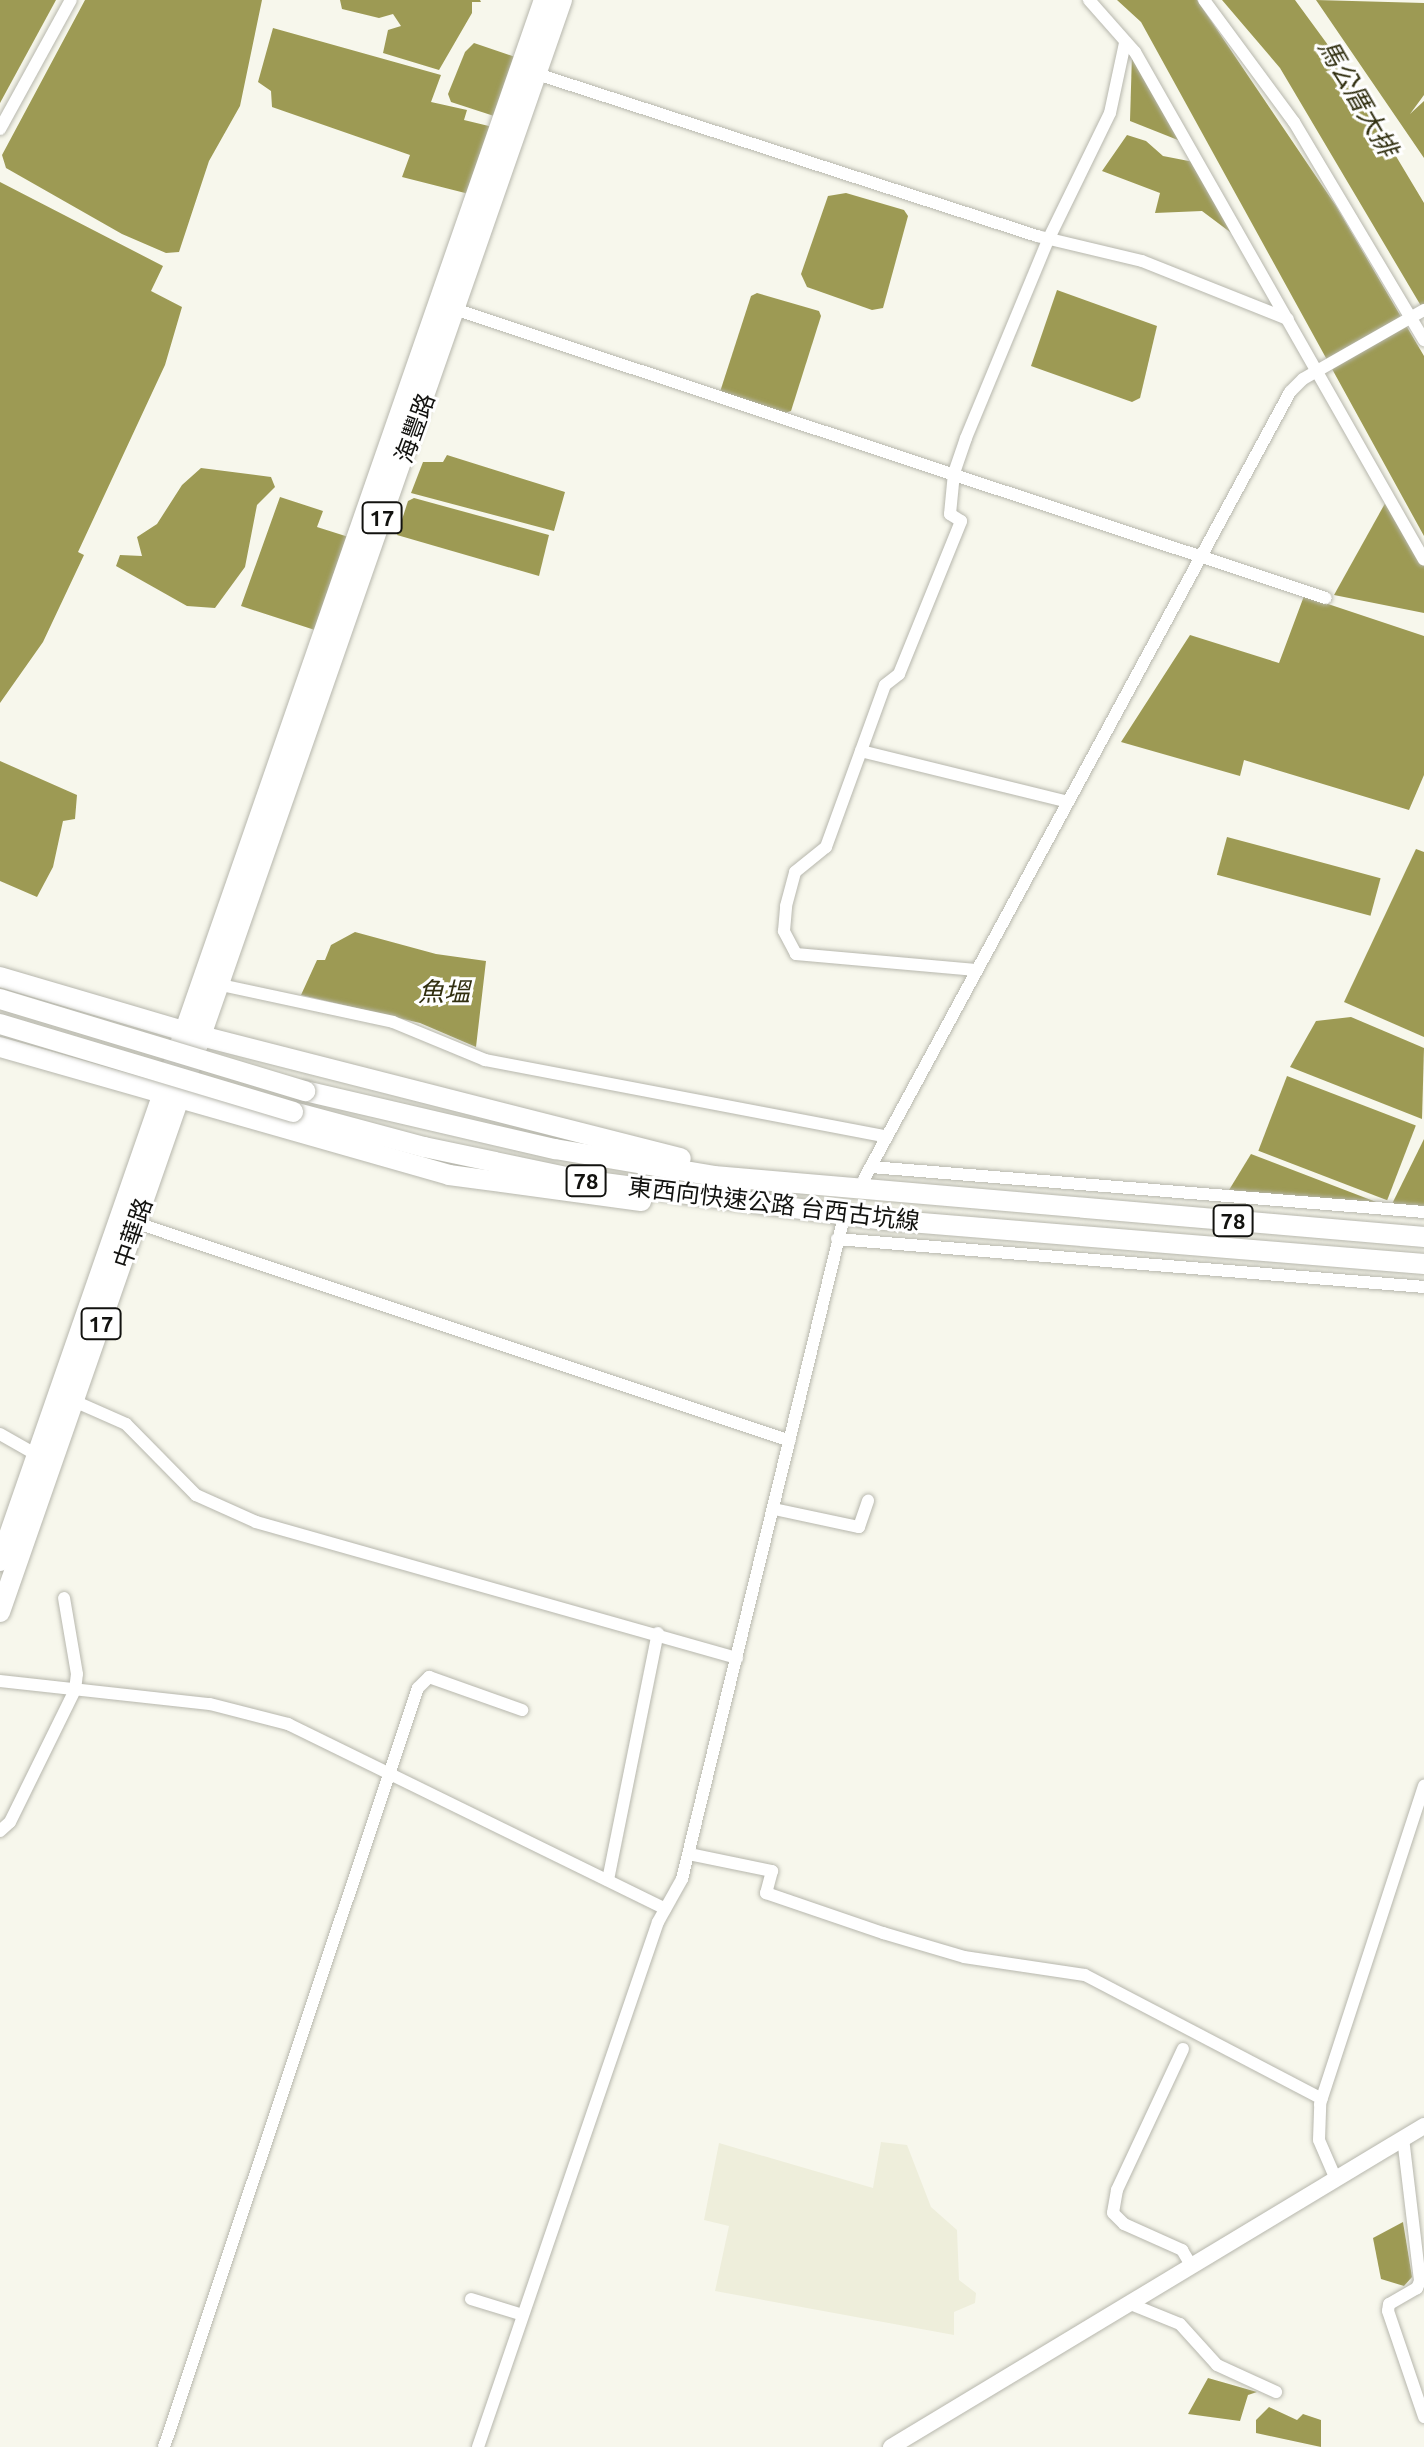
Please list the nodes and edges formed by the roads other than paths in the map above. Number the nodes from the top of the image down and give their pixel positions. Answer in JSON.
{"nodes":[{"id":1,"x":71,"y":0,"type":"edge"},
{"id":2,"x":544,"y":0,"type":"edge"},
{"id":3,"x":562,"y":0,"type":"edge"},
{"id":4,"x":1089,"y":0,"type":"edge"},
{"id":5,"x":1204,"y":0,"type":"edge"},
{"id":6,"x":1125,"y":43,"type":"junction"},
{"id":7,"x":537,"y":74,"type":"junction"},
{"id":8,"x":0,"y":129,"type":"edge"},
{"id":9,"x":1049,"y":238,"type":"junction"},
{"id":10,"x":457,"y":310,"type":"junction"},
{"id":11,"x":1418,"y":313,"type":"edge"},
{"id":12,"x":1288,"y":319,"type":"junction"},
{"id":13,"x":1424,"y":340,"type":"edge"},
{"id":14,"x":1315,"y":373,"type":"junction"},
{"id":15,"x":954,"y":473,"type":"junction"},
{"id":16,"x":1203,"y":554,"type":"junction"},
{"id":17,"x":1424,"y":560,"type":"edge"},
{"id":18,"x":1326,"y":598,"type":"dead end"},
{"id":19,"x":861,"y":751,"type":"junction"},
{"id":20,"x":1068,"y":802,"type":"junction"},
{"id":21,"x":976,"y":970,"type":"junction"},
{"id":22,"x":0,"y":977,"type":"edge"},
{"id":23,"x":221,"y":985,"type":"junction"},
{"id":24,"x":0,"y":999,"type":"edge"},
{"id":25,"x":0,"y":1024,"type":"edge"},
{"id":26,"x":194,"y":1033,"type":"junction"},
{"id":27,"x":0,"y":1047,"type":"edge"},
{"id":28,"x":170,"y":1096,"type":"junction"},
{"id":29,"x":887,"y":1137,"type":"junction"},
{"id":30,"x":871,"y":1167,"type":"junction"},
{"id":31,"x":864,"y":1179,"type":"dead end"},
{"id":32,"x":882,"y":1192,"type":"junction"},
{"id":33,"x":1424,"y":1212,"type":"edge"},
{"id":34,"x":885,"y":1220,"type":"junction"},
{"id":35,"x":137,"y":1223,"type":"junction"},
{"id":36,"x":842,"y":1225,"type":"dead end"},
{"id":37,"x":1424,"y":1237,"type":"edge"},
{"id":38,"x":837,"y":1239,"type":"junction"},
{"id":39,"x":1424,"y":1264,"type":"edge"},
{"id":40,"x":1424,"y":1287,"type":"edge"},
{"id":41,"x":74,"y":1401,"type":"junction"},
{"id":42,"x":0,"y":1434,"type":"edge"},
{"id":43,"x":790,"y":1441,"type":"junction"},
{"id":44,"x":37,"y":1455,"type":"junction"},
{"id":45,"x":868,"y":1501,"type":"dead end"},
{"id":46,"x":774,"y":1509,"type":"junction"},
{"id":47,"x":0,"y":1561,"type":"edge"},
{"id":48,"x":64,"y":1598,"type":"dead end"},
{"id":49,"x":0,"y":1612,"type":"edge"},
{"id":50,"x":658,"y":1633,"type":"junction"},
{"id":51,"x":737,"y":1658,"type":"junction"},
{"id":52,"x":0,"y":1681,"type":"edge"},
{"id":53,"x":75,"y":1690,"type":"junction"},
{"id":54,"x":522,"y":1710,"type":"dead end"},
{"id":55,"x":389,"y":1774,"type":"junction"},
{"id":56,"x":1424,"y":1786,"type":"edge"},
{"id":57,"x":0,"y":1831,"type":"edge"},
{"id":58,"x":689,"y":1854,"type":"junction"},
{"id":59,"x":608,"y":1880,"type":"junction"},
{"id":60,"x":665,"y":1909,"type":"junction"},
{"id":61,"x":1183,"y":2049,"type":"dead end"},
{"id":62,"x":1322,"y":2099,"type":"junction"},
{"id":63,"x":1424,"y":2126,"type":"edge"},
{"id":64,"x":1403,"y":2138,"type":"junction"},
{"id":65,"x":1335,"y":2177,"type":"junction"},
{"id":66,"x":1191,"y":2265,"type":"junction"},
{"id":67,"x":471,"y":2299,"type":"dead end"},
{"id":68,"x":1128,"y":2303,"type":"junction"},
{"id":69,"x":523,"y":2315,"type":"junction"},
{"id":70,"x":1276,"y":2392,"type":"dead end"},
{"id":71,"x":1424,"y":2417,"type":"edge"},
{"id":72,"x":164,"y":2447,"type":"edge"},
{"id":73,"x":478,"y":2447,"type":"edge"},
{"id":74,"x":891,"y":2447,"type":"edge"}],
"edges":[{"from":1,"to":8,"type":"street"},
{"from":2,"to":26,"type":"main road","name":"海豐路","number":"17"},
{"from":3,"to":7,"type":"main road","name":"海豐路","number":"17"},
{"from":4,"to":6,"type":"street"},
{"from":5,"to":11,"type":"street"},
{"from":6,"to":9,"type":"street"},
{"from":6,"to":12,"type":"street"},
{"from":7,"to":9,"type":"street"},
{"from":7,"to":10,"type":"main road","name":"海豐路","number":"17"},
{"from":9,"to":12,"type":"street"},
{"from":9,"to":15,"type":"street"},
{"from":10,"to":15,"type":"street"},
{"from":10,"to":23,"type":"main road","name":"海豐路","number":"17"},
{"from":11,"to":13,"type":"street"},
{"from":11,"to":14,"type":"street"},
{"from":12,"to":14,"type":"street"},
{"from":14,"to":16,"type":"street"},
{"from":14,"to":17,"type":"street"},
{"from":15,"to":16,"type":"street"},
{"from":15,"to":19,"type":"street"},
{"from":16,"to":18,"type":"street"},
{"from":16,"to":20,"type":"street"},
{"from":19,"to":20,"type":"street"},
{"from":19,"to":21,"type":"street"},
{"from":20,"to":21,"type":"street"},
{"from":21,"to":29,"type":"street"},
{"from":22,"to":26,"type":"main road"},
{"from":23,"to":26,"type":"main road","name":"海豐路","number":"17"},
{"from":23,"to":29,"type":"street"},
{"from":24,"to":32,"type":"main road","name":"東西向快速公路 台西古坑線","number":"78","bridge":true},
{"from":25,"to":34,"type":"main road","name":"東西向快速公路 台西古坑線","number":"78","bridge":true},
{"from":26,"to":28,"type":"main road","name":"中華路","number":"17"},
{"from":26,"to":32,"type":"main road"},
{"from":27,"to":28,"type":"main road"},
{"from":28,"to":34,"type":"main road"},
{"from":28,"to":35,"type":"main road","name":"中華路","number":"17"},
{"from":28,"to":44,"type":"main road","name":"中華路","number":"17"},
{"from":29,"to":30,"type":"street"},
{"from":30,"to":31,"type":"street"},
{"from":30,"to":33,"type":"street"},
{"from":32,"to":37,"type":"main road","name":"東西向快速公路 台西古坑線","number":"78"},
{"from":34,"to":39,"type":"main road","name":"東西向快速公路 台西古坑線","number":"78"},
{"from":35,"to":41,"type":"main road","name":"中華路","number":"17"},
{"from":35,"to":43,"type":"street"},
{"from":36,"to":38,"type":"street"},
{"from":38,"to":40,"type":"street"},
{"from":38,"to":43,"type":"street"},
{"from":41,"to":49,"type":"main road","name":"中華路","number":"17"},
{"from":41,"to":50,"type":"street"},
{"from":42,"to":44,"type":"street"},
{"from":43,"to":46,"type":"street"},
{"from":44,"to":47,"type":"main road","name":"中華路","number":"17"},
{"from":45,"to":46,"type":"street"},
{"from":46,"to":51,"type":"street"},
{"from":48,"to":53,"type":"street"},
{"from":50,"to":51,"type":"street"},
{"from":50,"to":59,"type":"street"},
{"from":51,"to":58,"type":"street"},
{"from":52,"to":53,"type":"street"},
{"from":53,"to":55,"type":"street"},
{"from":53,"to":57,"type":"street"},
{"from":54,"to":55,"type":"street"},
{"from":55,"to":59,"type":"street"},
{"from":55,"to":72,"type":"street"},
{"from":56,"to":62,"type":"street"},
{"from":58,"to":60,"type":"street"},
{"from":58,"to":62,"type":"street"},
{"from":59,"to":60,"type":"street"},
{"from":60,"to":69,"type":"street"},
{"from":61,"to":66,"type":"street"},
{"from":62,"to":65,"type":"street"},
{"from":63,"to":64,"type":"street"},
{"from":64,"to":65,"type":"street"},
{"from":64,"to":71,"type":"street"},
{"from":65,"to":66,"type":"street"},
{"from":66,"to":68,"type":"street"},
{"from":67,"to":69,"type":"street"},
{"from":68,"to":70,"type":"street"},
{"from":68,"to":74,"type":"street"},
{"from":69,"to":73,"type":"street"}]}
